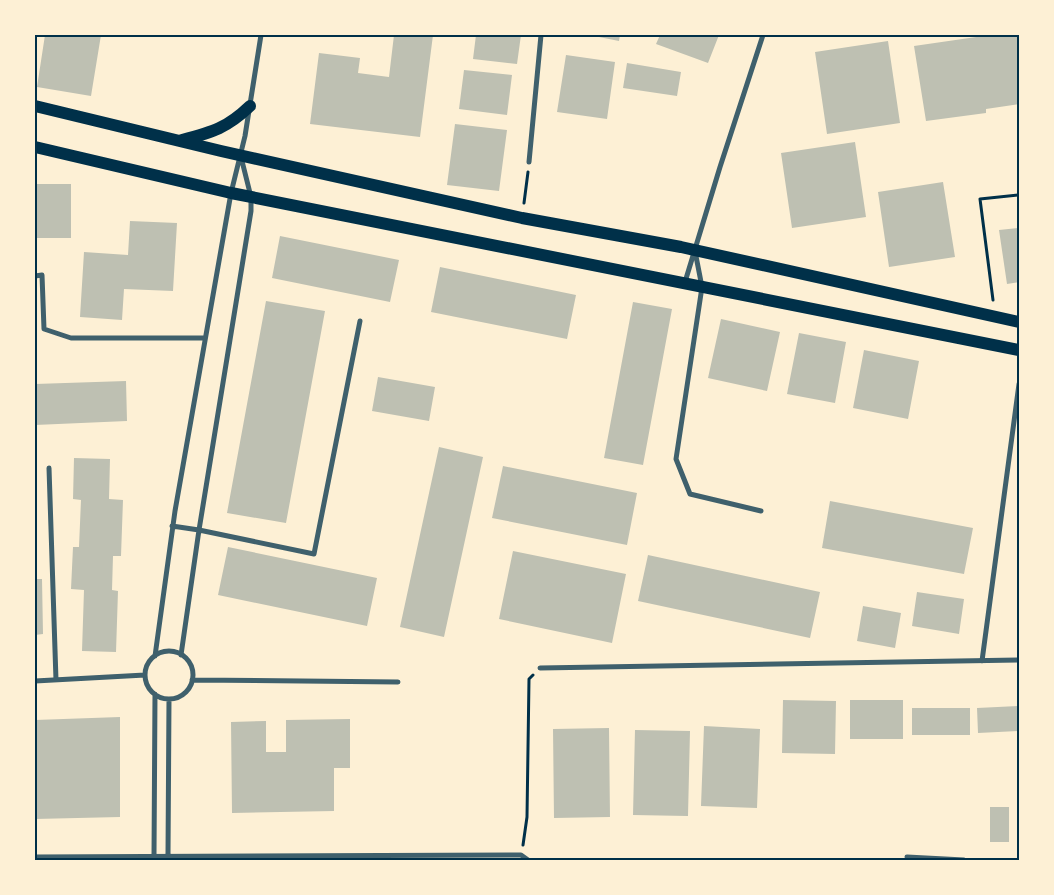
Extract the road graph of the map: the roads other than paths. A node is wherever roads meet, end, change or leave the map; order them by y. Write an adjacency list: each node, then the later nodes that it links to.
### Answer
1 (261, 35): 5 (street)
2 (542, 35): 9 (street)
3 (763, 35): 12 (street)
4 (35, 106): 6 (main road)
5 (250, 106): 6 (main road); 8 (street)
6 (180, 141): 8 (main road)
7 (35, 147): 10 (main road)
8 (241, 155): 10 (street); 11 (street); 12 (main road)
9 (529, 162)
10 (231, 194): 11 (main road); 18 (street)
11 (251, 197): 14 (main road); 24 (street)
12 (695, 251): 14 (street); 15 (street); 17 (main road)
13 (35, 276): 18 (street)
14 (684, 283): 15 (main road)
15 (702, 287): 19 (main road); 22 (street)
16 (360, 320): 24 (street)
17 (1017, 323)
18 (206, 338): 23 (street)
19 (1019, 350)
20 (1019, 384): 27 (street)
21 (48, 468): 32 (street)
22 (761, 511)
23 (172, 526): 24 (street); 26 (street)
24 (199, 530): 25 (street)
25 (181, 655): 26 (street); 33 (street)
26 (155, 656): 30 (street)
27 (982, 660): 28 (street); 29 (street)
28 (1019, 660)
29 (540, 668)
30 (145, 675): 32 (street); 35 (street)
31 (35, 680): 32 (street)
32 (56, 680)
33 (192, 680): 34 (street); 36 (street)
34 (398, 682)
35 (154, 694): 36 (street); 37 (street)
36 (168, 699): 38 (street)
37 (154, 856): 38 (street); 39 (street)
38 (168, 856): 41 (street)
39 (35, 857)
40 (908, 857): 42 (street)
41 (528, 860)
42 (964, 860)

